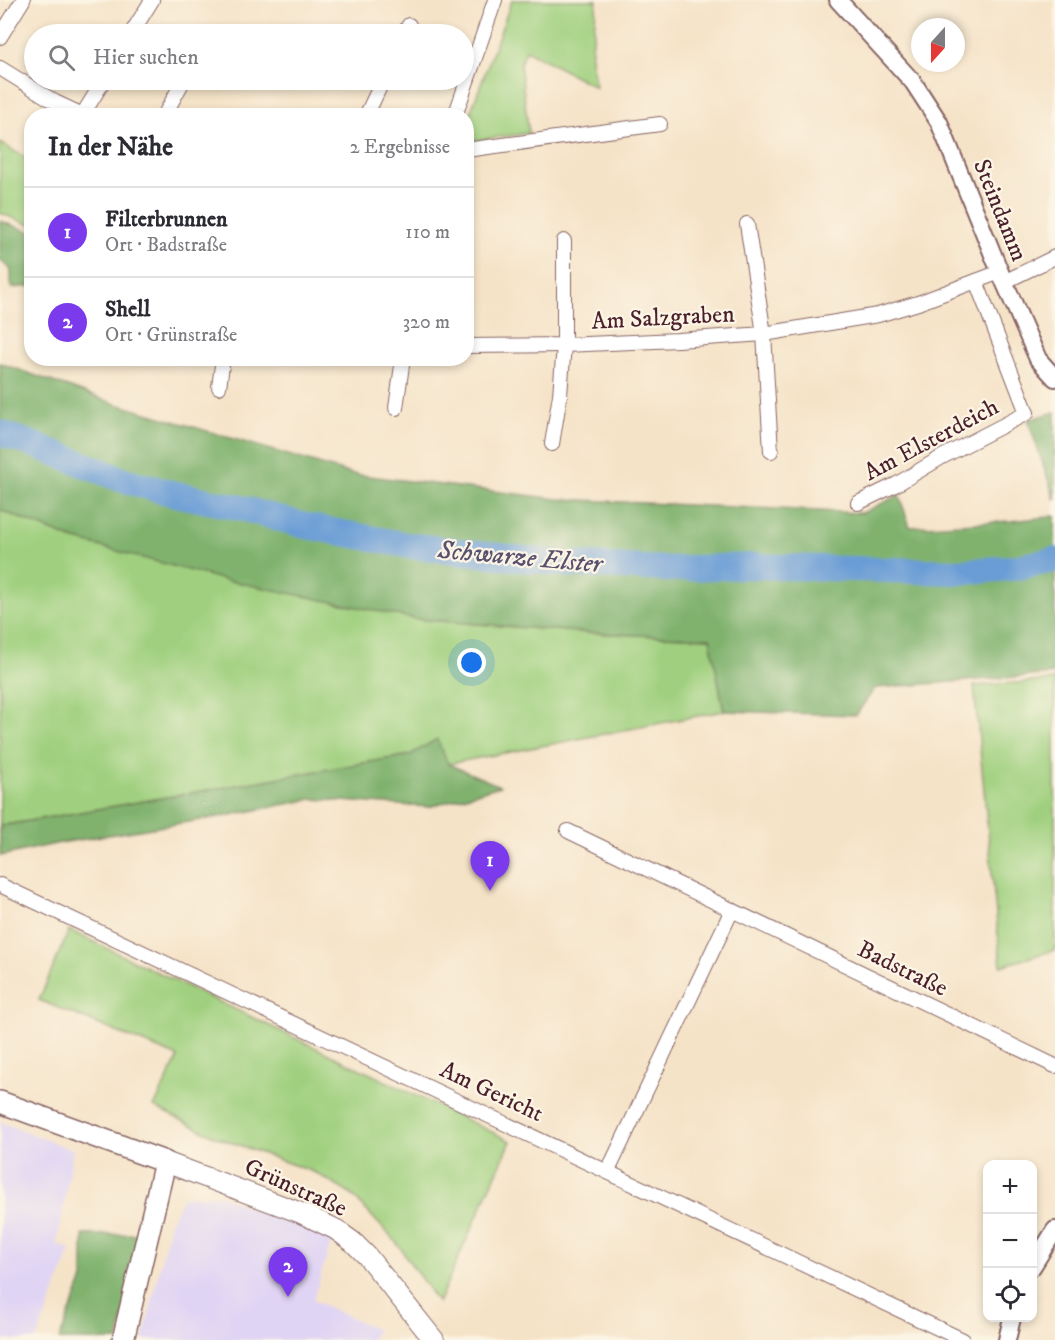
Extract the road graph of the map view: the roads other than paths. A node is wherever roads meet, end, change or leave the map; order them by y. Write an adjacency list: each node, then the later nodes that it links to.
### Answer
1 (23, 0): 6 (street)
2 (152, 0): 5 (street)
3 (495, 0): 7 (street)
4 (838, 0): 25 (street, Steindamm)
5 (137, 24)
6 (0, 37)
7 (474, 61)
8 (0, 68): 9 (street)
9 (24, 83)
10 (36, 90): 15 (street)
11 (98, 90): 16 (street)
12 (178, 90): 17 (street)
13 (378, 90): 18 (street)
14 (464, 90): 19 (street)
15 (68, 108)
16 (88, 108)
17 (168, 108)
18 (370, 108)
19 (458, 108)
20 (660, 124): 21 (street)
21 (474, 149)
22 (747, 224): 27 (street, Am Salzgraben)
23 (564, 241): 28 (street, Am Salzgraben)
24 (1055, 257): 25 (street, Am Salzgraben)
25 (1002, 277): 26 (street, Am Salzgraben); 32 (street, Steindamm)
26 (976, 281): 27 (street, Am Salzgraben); 37 (street, Am Elsterdeich)
27 (764, 334): 28 (street, Am Salzgraben); 36 (street, Am Salzgraben)
28 (564, 345): 29 (street, Am Salzgraben); 35 (street, Am Salzgraben)
29 (474, 346)
30 (222, 366): 33 (street)
31 (402, 366): 34 (street)
32 (1055, 378)
33 (219, 387)
34 (396, 408)
35 (552, 444)
36 (771, 452)
37 (858, 503)
38 (568, 831): 40 (street, Badstraße)
39 (0, 885): 44 (street, Am Gericht)
40 (732, 910): 41 (street, Badstraße); 44 (street)
41 (1055, 1066)
42 (0, 1102): 43 (main road)
43 (165, 1162): 48 (main road); 49 (main road, Grünstraße)
44 (608, 1171): 50 (street, Am Gericht)
45 (1055, 1230): 46 (street)
46 (1037, 1259)
47 (1011, 1322): 51 (street)
48 (123, 1340)
49 (434, 1340)
50 (963, 1340)
51 (1007, 1340)

